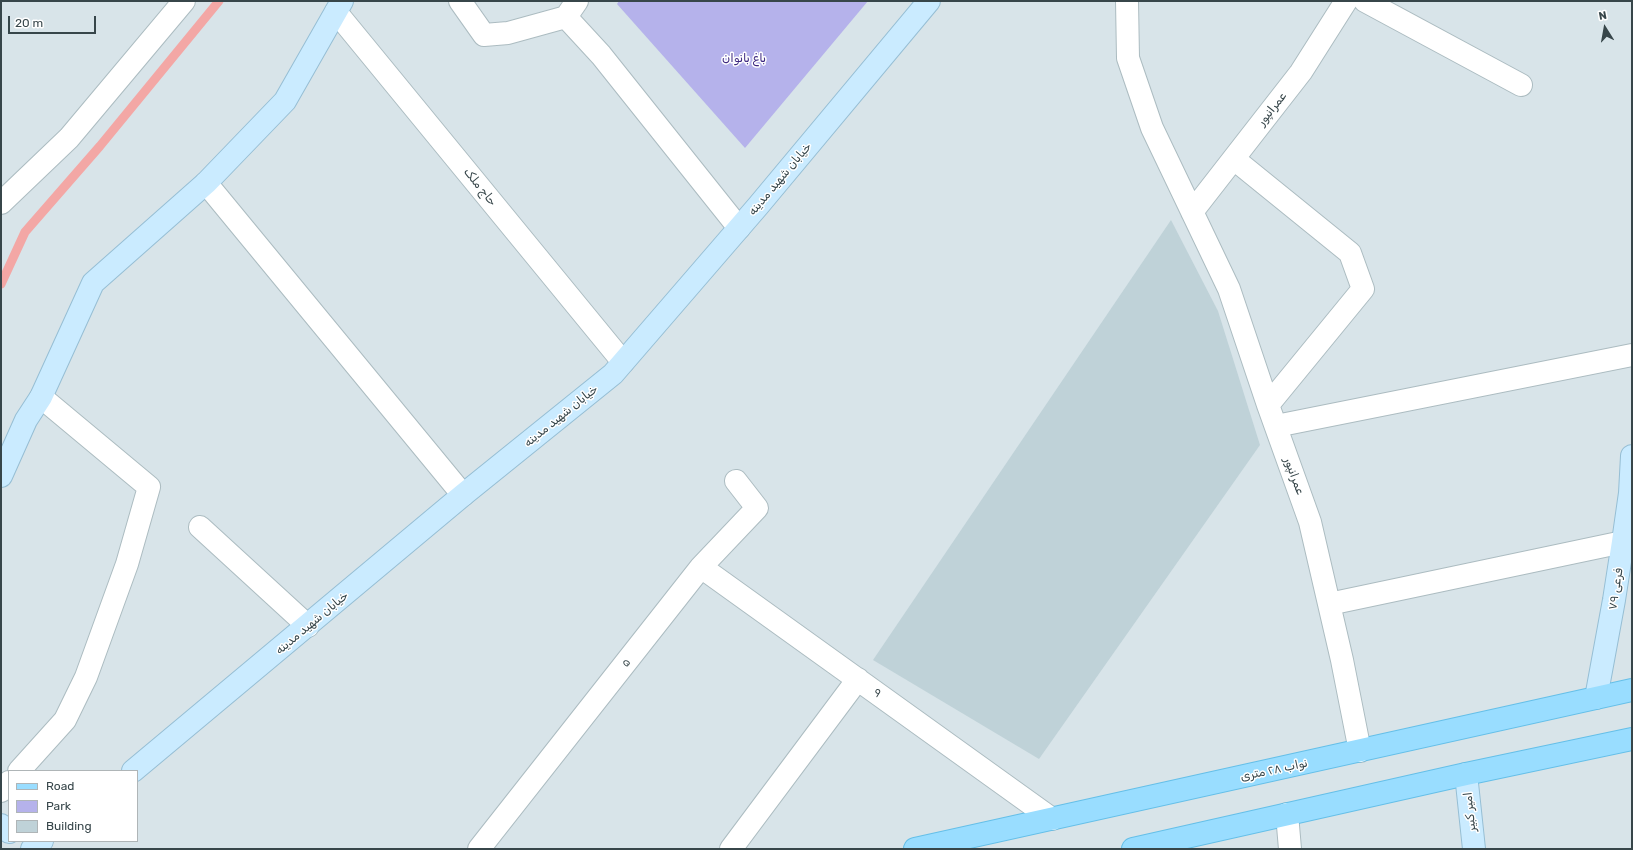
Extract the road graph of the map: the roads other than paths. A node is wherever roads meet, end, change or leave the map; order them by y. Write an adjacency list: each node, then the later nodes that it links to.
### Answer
1 (184, 1): 12 (street)
2 (460, 1): 8 (street)
3 (929, 1): 14 (street, خیابان شهید مدینه)
4 (1127, 1): 13 (street, عمرانپور)
5 (1346, 1): 10 (street, عمرانپور)
6 (1365, 1): 9 (street)
7 (339, 6): 11 (street); 16 (street, حاج ملک)
8 (572, 9): 14 (street)
9 (1520, 84)
10 (1234, 159): 13 (street, عمرانپور); 18 (street)
11 (206, 183): 17 (street); 24 (street)
12 (1, 203)
13 (1192, 212): 18 (street, عمرانپور)
14 (738, 228): 16 (street, خیابان شهید مدینه)
15 (1632, 355): 19 (street)
16 (623, 362): 24 (street, خیابان شهید مدینه)
17 (40, 397): 22 (street); 35 (street)
18 (1268, 405): 19 (street, عمرانپور)
19 (1276, 426): 28 (street, عمرانپور)
20 (1632, 456): 21 (street, فرعی ۷۹)
21 (1632, 459): 26 (street, فرعی ۷۹)
22 (1, 476)
23 (736, 481): 27 (street, ۵)
24 (463, 495): 29 (street, خیابان شهید مدینه)
25 (200, 527): 29 (street)
26 (1623, 542): 28 (street); 32 (street, فرعی ۷۹)
27 (701, 567): 30 (street, ۹); 45 (street, ۵)
28 (1329, 604): 34 (street, عمرانپور)
29 (308, 626): 36 (street, خیابان شهید مدینه)
30 (858, 679): 39 (street, ۹); 46 (street)
31 (1632, 690): 32 (main road, نواب ۲۸ متری)
32 (1596, 698): 34 (main road, نواب ۲۸ متری)
33 (1632, 739): 37 (main road)
34 (1360, 751): 39 (main road, نواب ۲۸ متری)
35 (20, 770)
36 (134, 770)
37 (1466, 774): 38 (main road); 49 (street, امیر کبیر)
38 (1287, 814): 42 (main road); 48 (street)
39 (1052, 819): 47 (main road, نواب ۲۸ متری)
40 (20, 842): 43 (street)
41 (41, 842): 44 (street)
42 (1142, 848)
43 (28, 849)
44 (32, 849)
45 (479, 849)
46 (731, 849)
47 (915, 849)
48 (1290, 849)
49 (1474, 849)

